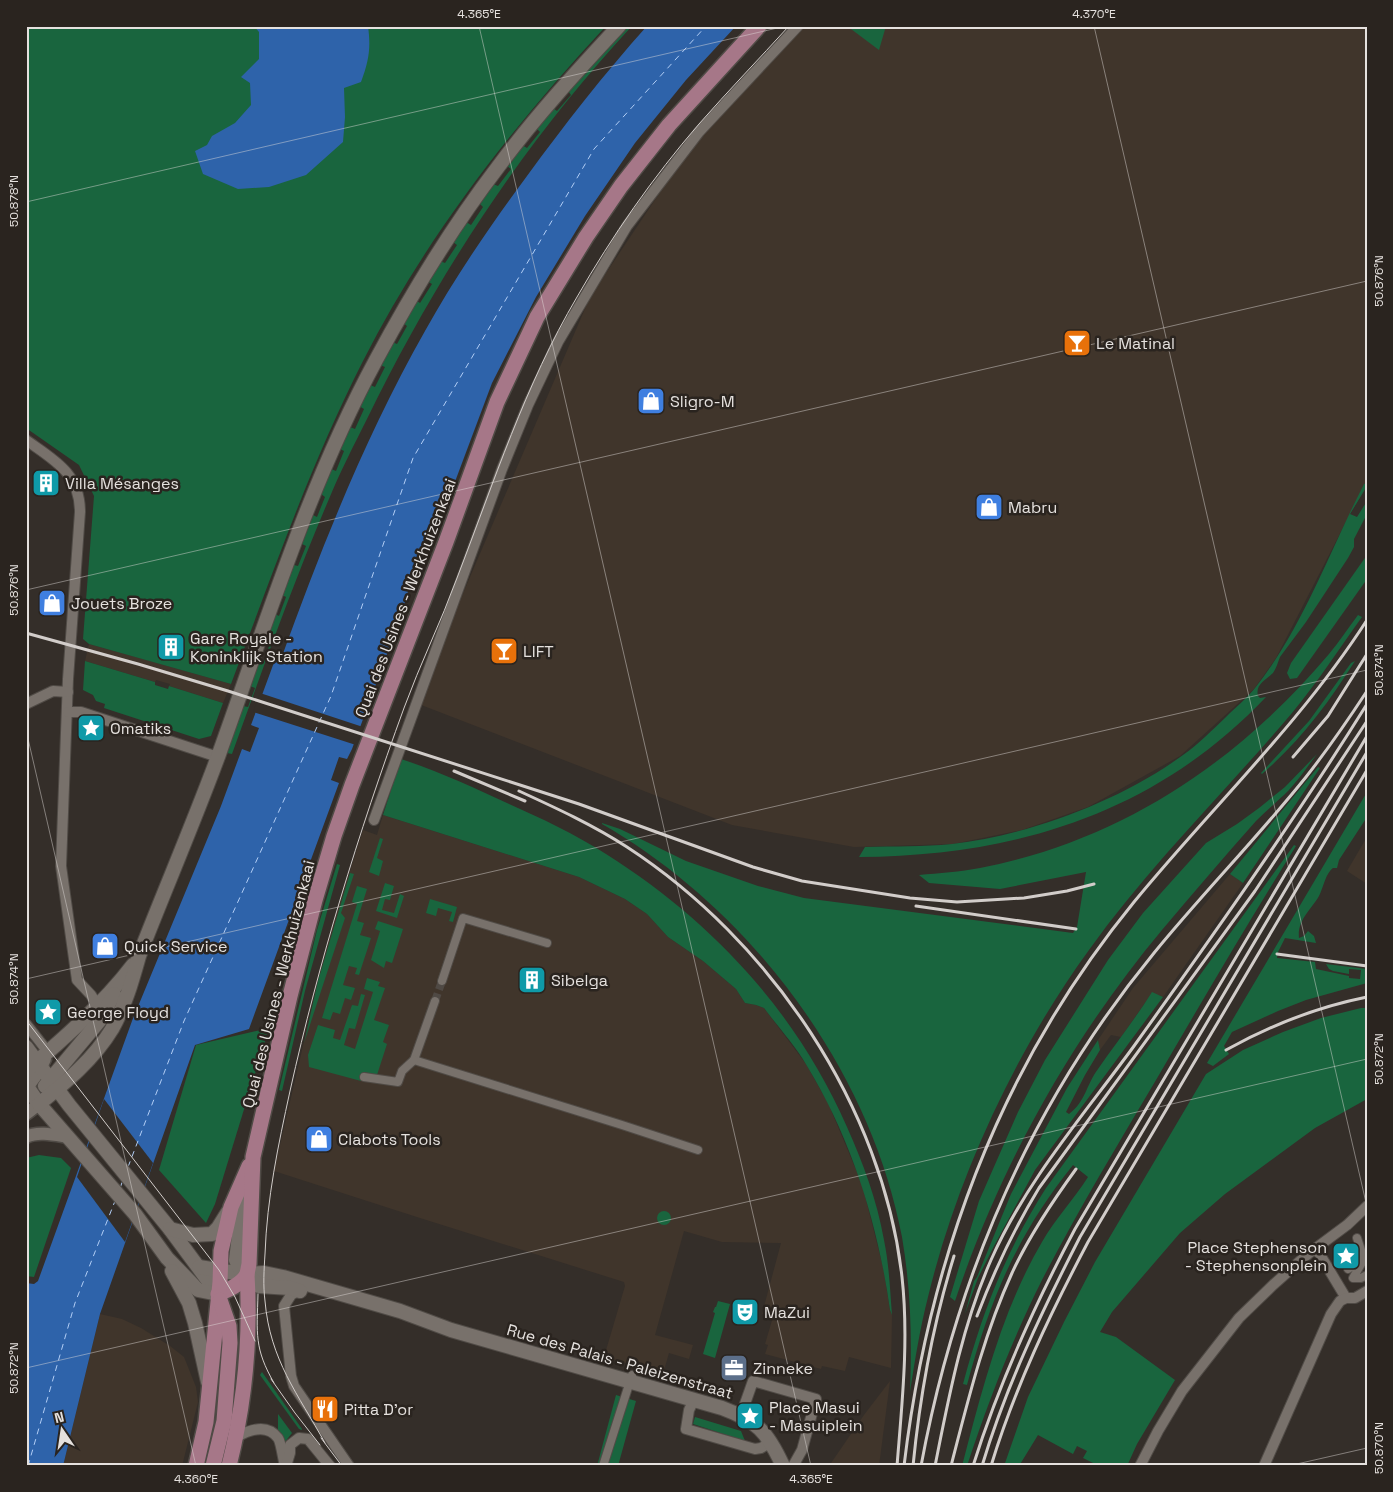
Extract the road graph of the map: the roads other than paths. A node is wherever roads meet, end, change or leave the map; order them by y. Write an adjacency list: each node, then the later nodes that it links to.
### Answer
1 (619, 26): 8 (main road)
2 (759, 26): 30 (main road, Quai des Usines - Werkhuizenkaai)
3 (798, 26): 9 (street)
4 (26, 440): 5 (street)
5 (68, 692): 6 (street); 7 (street)
6 (26, 704)
7 (68, 712): 8 (street); 14 (street)
8 (218, 757): 11 (main road)
9 (374, 820)
10 (547, 943): 12 (street)
11 (139, 956): 14 (main road); 16 (main road)
12 (442, 981)
13 (435, 1001): 19 (street)
14 (101, 1010): 16 (street); 18 (main road); 23 (main road)
15 (26, 1024): 18 (street)
16 (111, 1029): 23 (main road)
17 (26, 1047): 20 (main road)
18 (48, 1052): 20 (main road)
19 (414, 1060): 22 (street); 29 (street)
20 (39, 1063): 21 (main road); 23 (main road); 24 (street)
21 (26, 1072)
22 (364, 1077)
23 (53, 1084): 25 (main road); 34 (main road)
24 (27, 1087): 25 (main road)
25 (39, 1104): 26 (street); 28 (main road)
26 (26, 1114)
27 (26, 1137): 28 (street)
28 (68, 1137): 37 (main road)
29 (698, 1150)
30 (253, 1157): 31 (main road); 41 (main road, Quai des Usines - Werkhuizenkaai)
31 (244, 1178): 32 (main road); 41 (main road)
32 (231, 1207): 34 (main road); 40 (main road)
33 (1366, 1208): 35 (street)
34 (170, 1229): 38 (main road)
35 (1316, 1248): 45 (street); 64 (street)
36 (1366, 1256): 39 (street); 42 (street)
37 (167, 1258): 44 (main road); 49 (main road)
38 (199, 1267): 40 (main road); 44 (main road)
39 (1348, 1269)
40 (220, 1270): 41 (main road); 44 (main road)
41 (245, 1274): 43 (main road, Rue des Palais - Paleizenstraat); 44 (main road); 47 (main road, Rue des Palais - Paleizenstraat); 52 (main road, Quai des Usines - Werkhuizenkaai)
42 (1364, 1282): 45 (street)
43 (299, 1290): 47 (main road, Rue des Palais - Paleizenstraat); 60 (street)
44 (218, 1294): 46 (main road)
45 (1346, 1298): 65 (street)
46 (222, 1326): 49 (main road); 56 (main road)
47 (451, 1330): 48 (main road, Rue des Palais - Paleizenstraat)
48 (631, 1378): 50 (main road, Rue des Palais - Paleizenstraat); 61 (street)
49 (209, 1391): 55 (main road)
50 (694, 1400): 51 (main road, Rue des Palais - Paleizenstraat); 53 (street)
51 (742, 1415): 53 (main road, Rue des Palais - Paleizenstraat); 63 (street)
52 (236, 1437): 54 (street); 57 (main road, Quai des Usines - Werkhuizenkaai)
53 (771, 1442): 62 (main road, Rue des Palais - Paleizenstraat); 63 (main road, Rue des Palais - Paleizenstraat)
54 (285, 1446): 58 (street); 59 (street)
55 (196, 1466)
56 (213, 1466)
57 (230, 1466)
58 (285, 1466)
59 (330, 1466)
60 (349, 1466)
61 (604, 1466)
62 (783, 1466)
63 (792, 1466)
64 (1140, 1466)
65 (1264, 1466)

